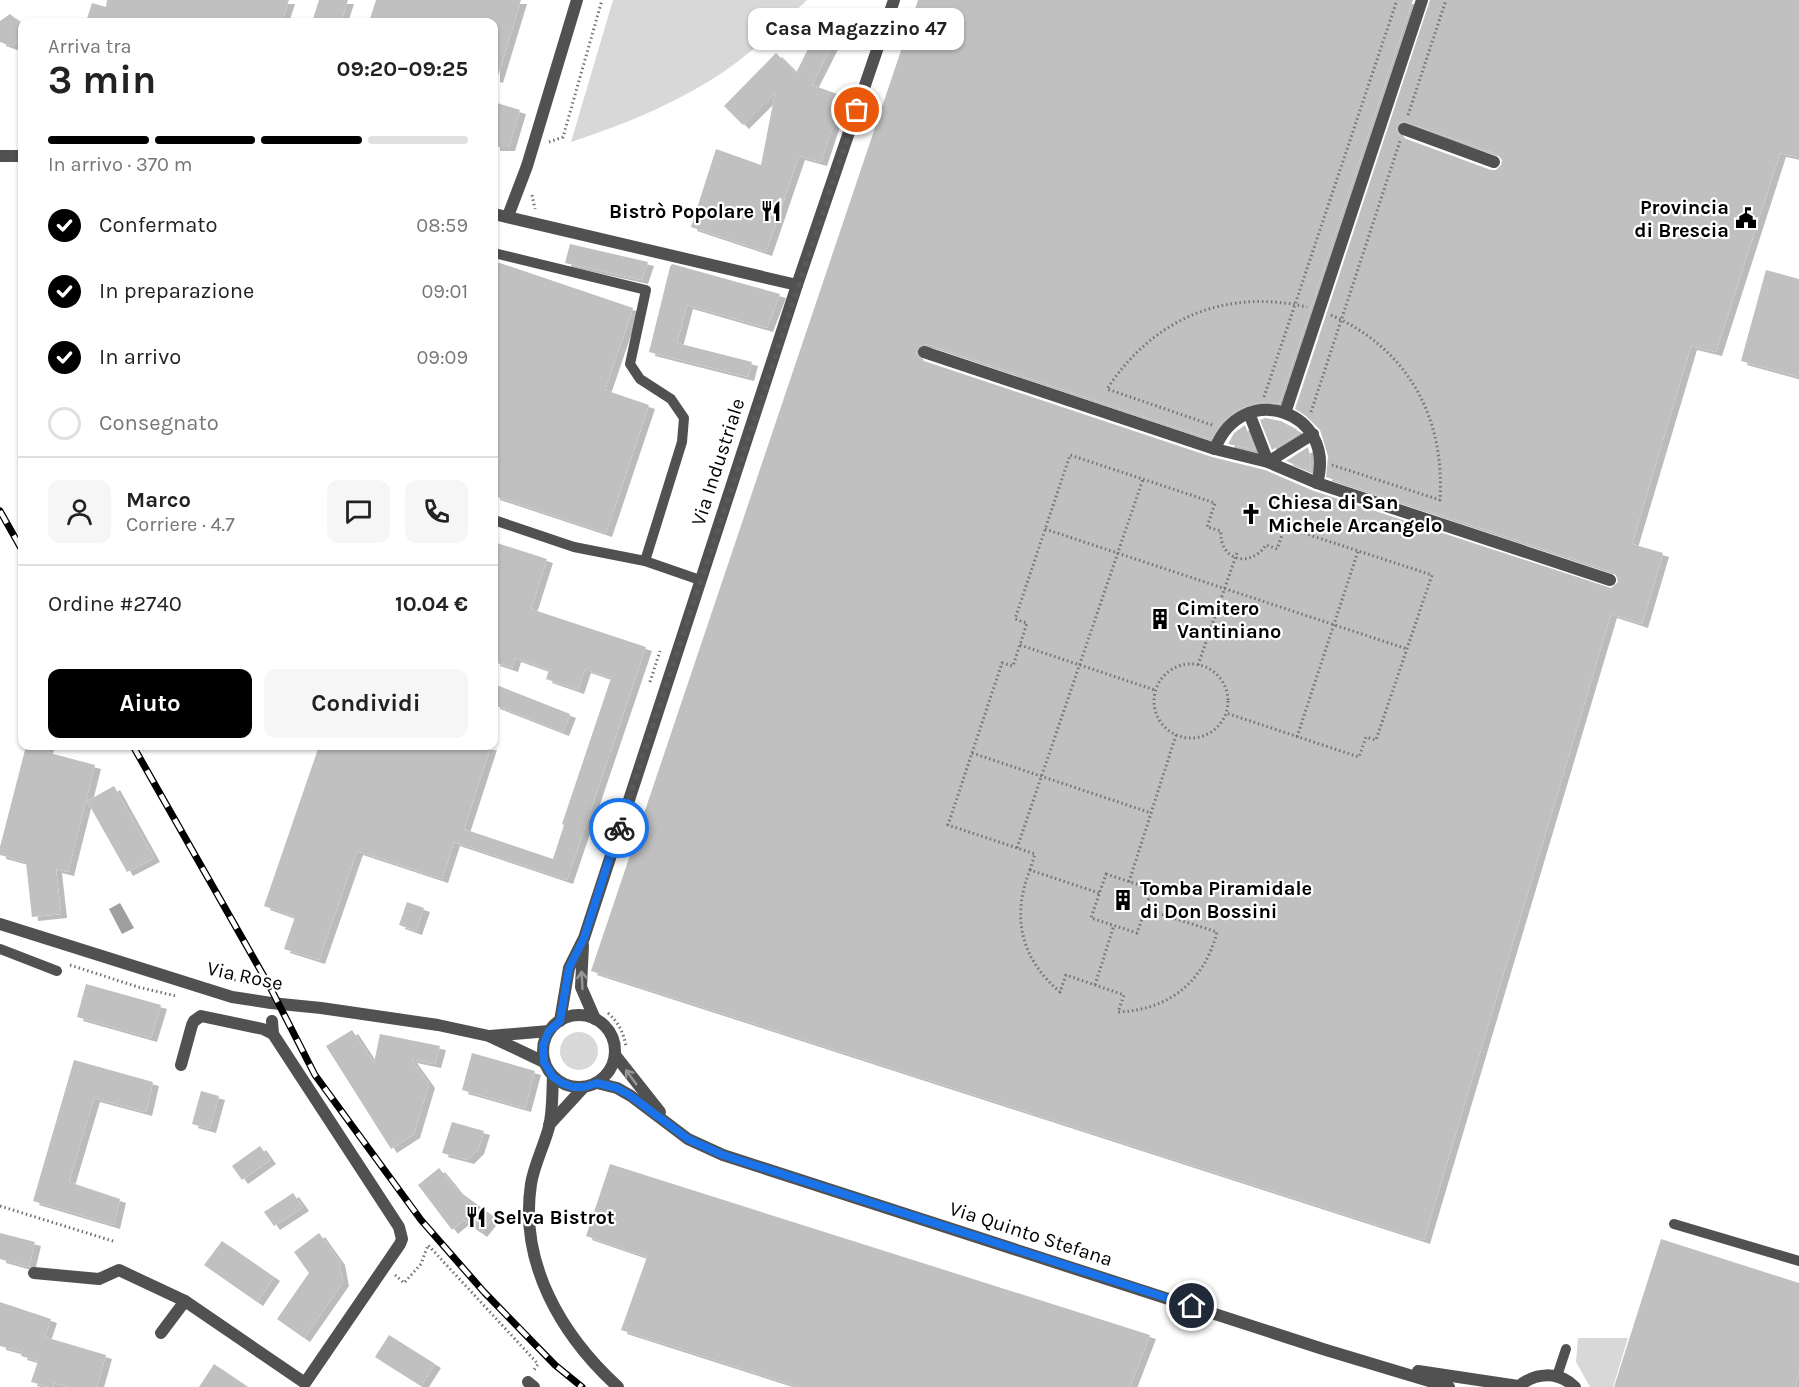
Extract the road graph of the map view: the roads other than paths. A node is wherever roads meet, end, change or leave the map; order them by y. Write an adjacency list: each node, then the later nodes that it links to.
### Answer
1 (578, 0): 9 (street)
2 (894, 0): 11 (street, Via Industriale)
3 (1422, 0): 14 (street)
4 (1404, 129): 7 (street)
5 (0, 156): 6 (street)
6 (18, 156)
7 (1494, 162)
8 (498, 215): 9 (street)
9 (508, 216): 11 (street)
10 (498, 254): 20 (lane)
11 (798, 285): 21 (street, Via Industriale)
12 (924, 352): 16 (street)
13 (1254, 411): 14 (street); 16 (street); 17 (street)
14 (1285, 412): 15 (street)
15 (1310, 430): 17 (street); 18 (street)
16 (1215, 449): 17 (street)
17 (1268, 462): 18 (street)
18 (1317, 483): 22 (street)
19 (498, 521): 20 (lane)
20 (645, 561): 21 (lane)
21 (700, 580): 24 (street, Via Industriale)
22 (1610, 580)
23 (0, 924): 30 (street, Via Rose)
24 (584, 938): 27 (street, Via Industriale, one-way to 24); 28 (street, Via Industriale)
25 (0, 949): 26 (lane)
26 (60, 967)
27 (595, 1019): 28 (street); 31 (street)
28 (560, 1021): 29 (street)
29 (549, 1031): 30 (street, Via Rose); 32 (street)
30 (489, 1036): 32 (street, Via Rose)
31 (615, 1054): 35 (street); 38 (street, Via Quinto Stefana, one-way to 31)
32 (544, 1062): 34 (street)
33 (181, 1065): 47 (street)
34 (553, 1077): 36 (street); 37 (street)
35 (597, 1083): 36 (street); 38 (street, Via Quinto Stefana)
36 (584, 1087): 37 (street)
37 (549, 1125): 49 (street)
38 (676, 1131): 45 (street, Via Quinto Stefana)
39 (1674, 1224): 40 (lane)
40 (1799, 1261)
41 (34, 1273): 42 (street)
42 (185, 1301): 43 (street); 47 (street)
43 (161, 1333)
44 (1566, 1349): 46 (lane)
45 (1378, 1365): 48 (street, Via Quinto Stefana); 50 (street, Via Quinto Stefana)
46 (1557, 1376): 48 (street); 51 (street)
47 (306, 1386)
48 (1518, 1386)
49 (618, 1387)
50 (1449, 1387)
51 (1575, 1387)

